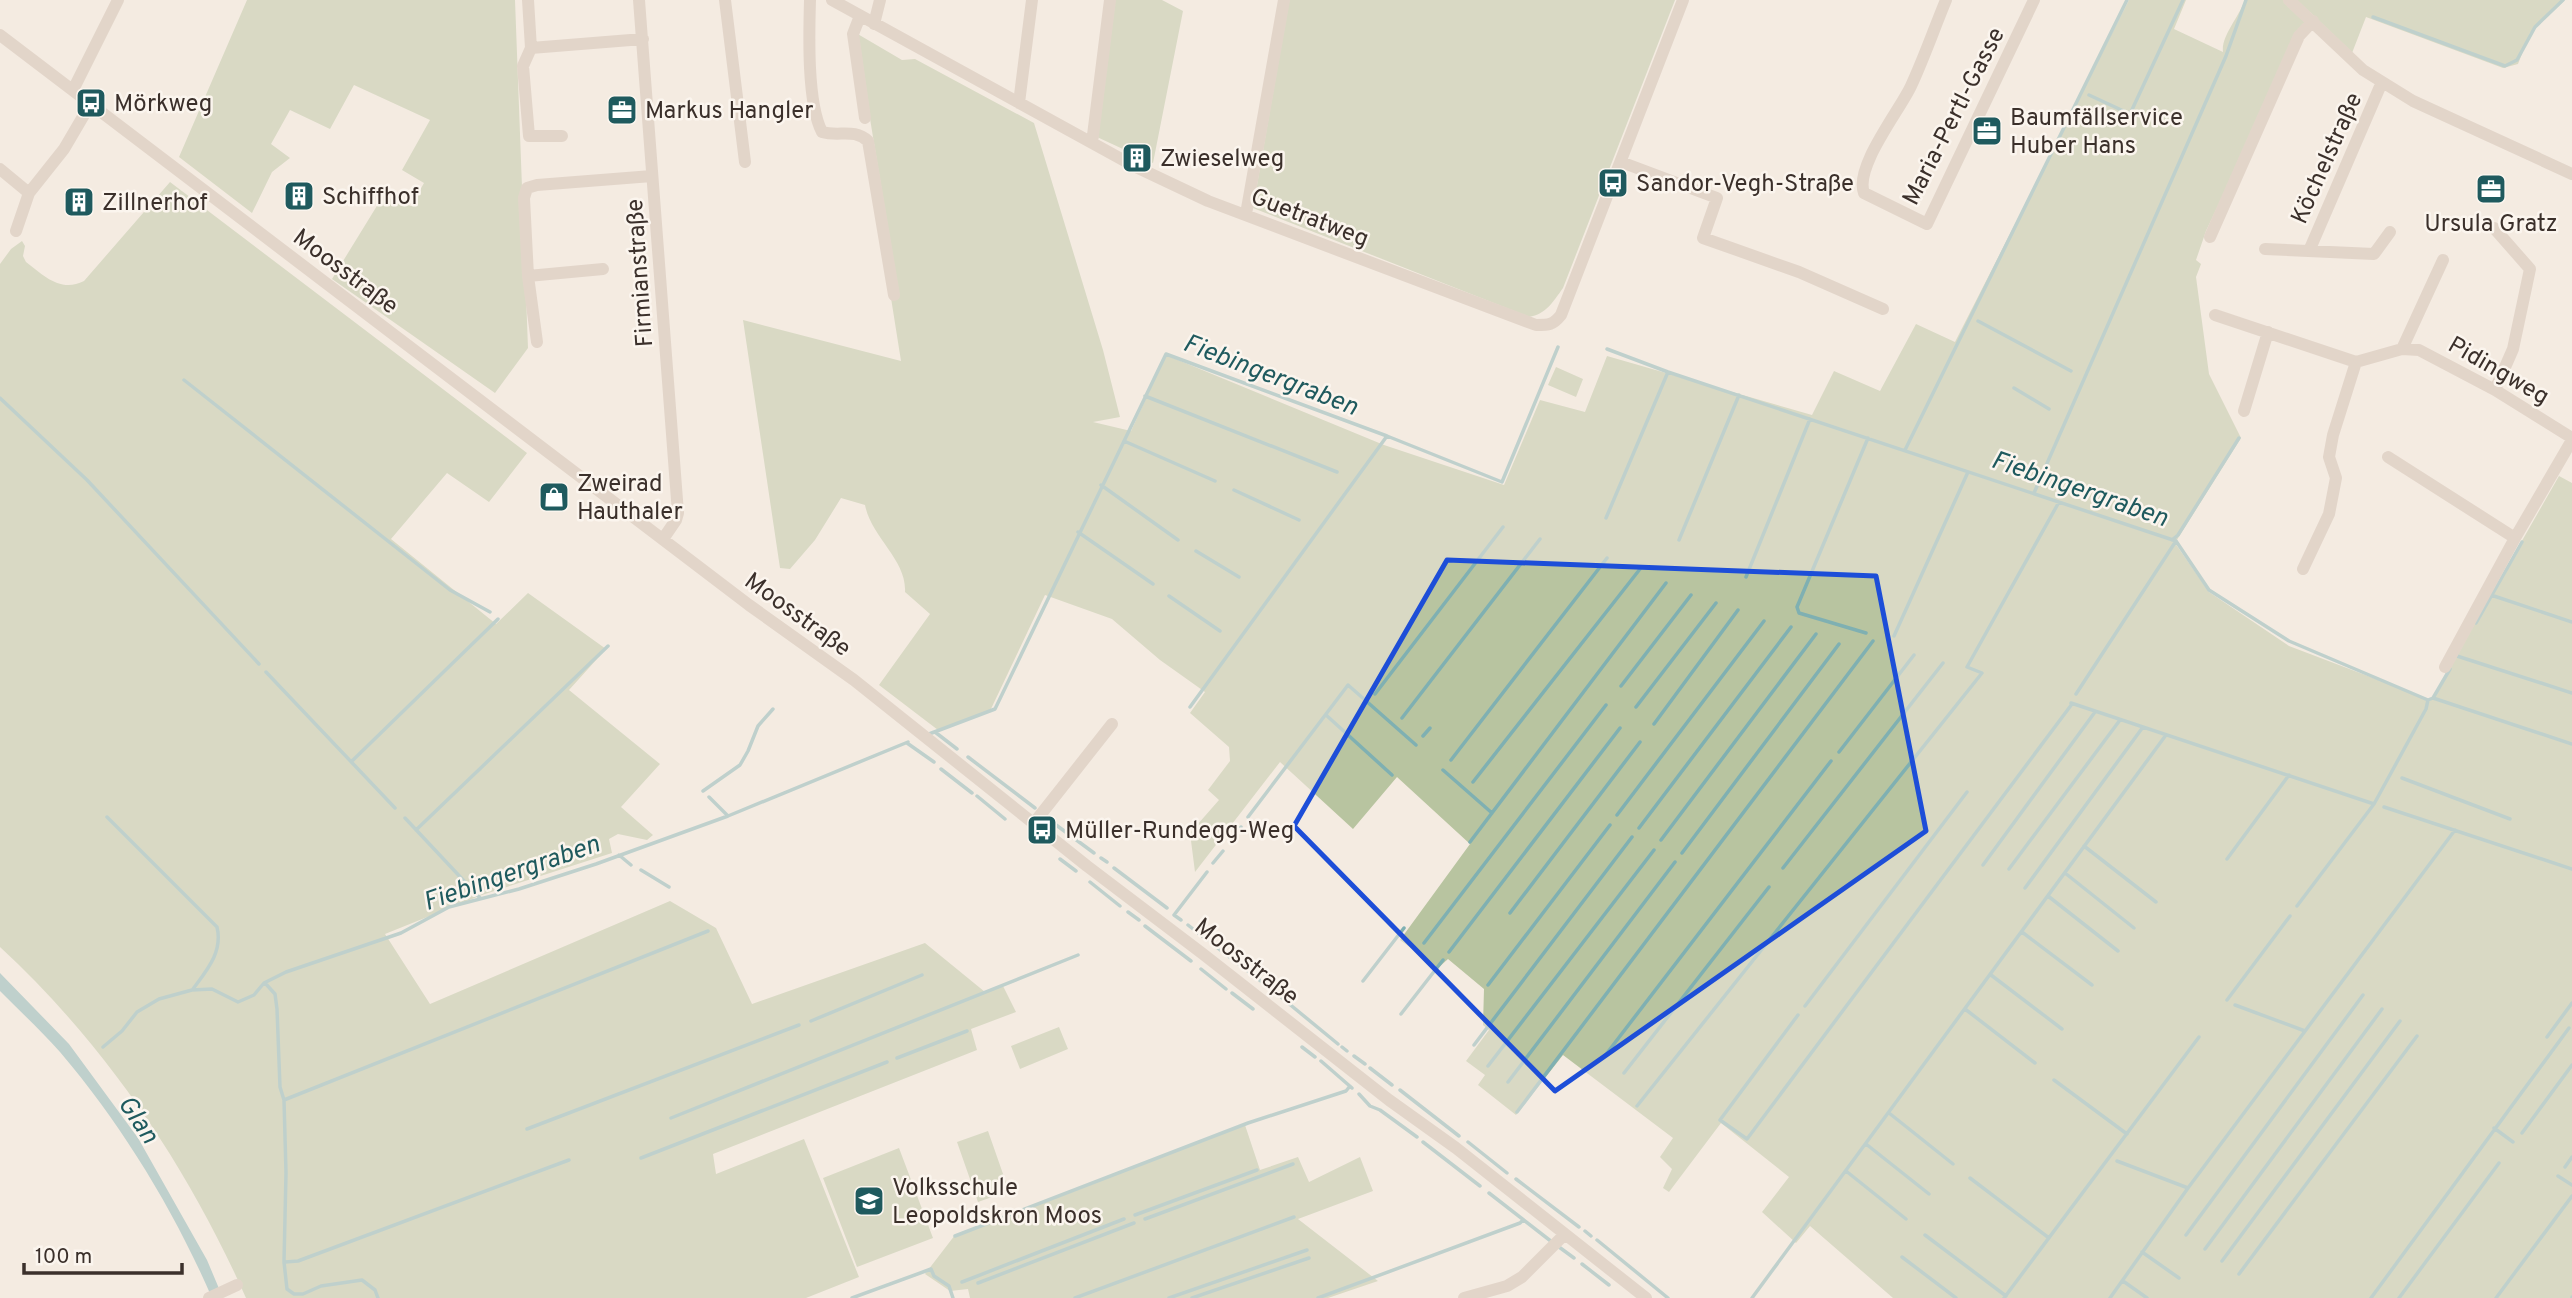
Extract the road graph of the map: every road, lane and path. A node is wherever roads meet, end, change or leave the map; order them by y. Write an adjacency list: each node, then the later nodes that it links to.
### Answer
1 (118, 0): 22 (street)
2 (527, 0): 20 (street)
3 (639, 0): 19 (street, Firmianstraße)
4 (725, 0): 28 (street)
5 (810, 0): 44 (street)
6 (832, 0): 15 (street, Guetratweg)
7 (880, 0): 17 (street)
8 (1032, 0): 24 (street)
9 (1110, 0): 27 (street)
10 (1284, 0): 34 (street)
11 (1683, 0): 29 (street)
12 (1946, 0): 13 (street, Maria-Pertl-Gasse)
13 (2034, 0)
14 (2289, 0): 16 (street)
15 (860, 16): 17 (street, Guetratweg); 25 (street)
16 (2313, 21): 21 (street); 38 (street)
17 (874, 24): 24 (street, Guetratweg)
18 (0, 35): 22 (street, Moosstraße)
19 (643, 39): 20 (street); 32 (street, Firmianstraße)
20 (530, 48): 26 (street)
21 (2382, 82): 31 (street); 40 (street, Köchelstraße)
22 (73, 90): 23 (street, Moosstraße)
23 (91, 103): 33 (street); 55 (street, Moosstraße)
24 (1019, 103): 27 (street, Guetratweg)
25 (865, 118)
26 (562, 136)
27 (1092, 143): 34 (street, Guetratweg)
28 (745, 162)
29 (1621, 162): 34 (street, Guetratweg); 45 (street)
30 (0, 169): 33 (street)
31 (2572, 174)
32 (652, 176): 43 (street); 55 (street, Firmianstraße)
33 (29, 192): 36 (street)
34 (1246, 214)
35 (2494, 228): 51 (street)
36 (16, 232)
37 (2390, 232): 40 (street, Köchelstraße)
38 (2210, 237)
39 (2265, 249): 40 (street, Köchelstraße)
40 (2309, 251)
41 (2443, 260): 49 (street)
42 (603, 269): 43 (street)
43 (528, 276): 48 (street)
44 (894, 295)
45 (1883, 309)
46 (2215, 315): 47 (street)
47 (2267, 332): 50 (street); 52 (street)
48 (537, 342)
49 (2402, 349): 50 (street, Pidingweg); 51 (street, Pidingweg)
50 (2356, 362): 57 (street)
51 (2496, 390): 53 (street, Pidingweg)
52 (2244, 411)
53 (2572, 439): 56 (street)
54 (2388, 457): 56 (street)
55 (663, 538): 60 (street, Moosstraße)
56 (2515, 538): 58 (street)
57 (2304, 569)
58 (2445, 667)
59 (1112, 724): 60 (street)
60 (1034, 823): 61 (street, Moosstraße)
61 (1564, 1235): 63 (street, Moosstraße); 65 (street)
62 (235, 1286): 64 (street)
63 (1632, 1288): 66 (street); 67 (street, Moosstraße)
64 (209, 1298)
65 (1464, 1298)
66 (1621, 1298)
67 (1646, 1298)

